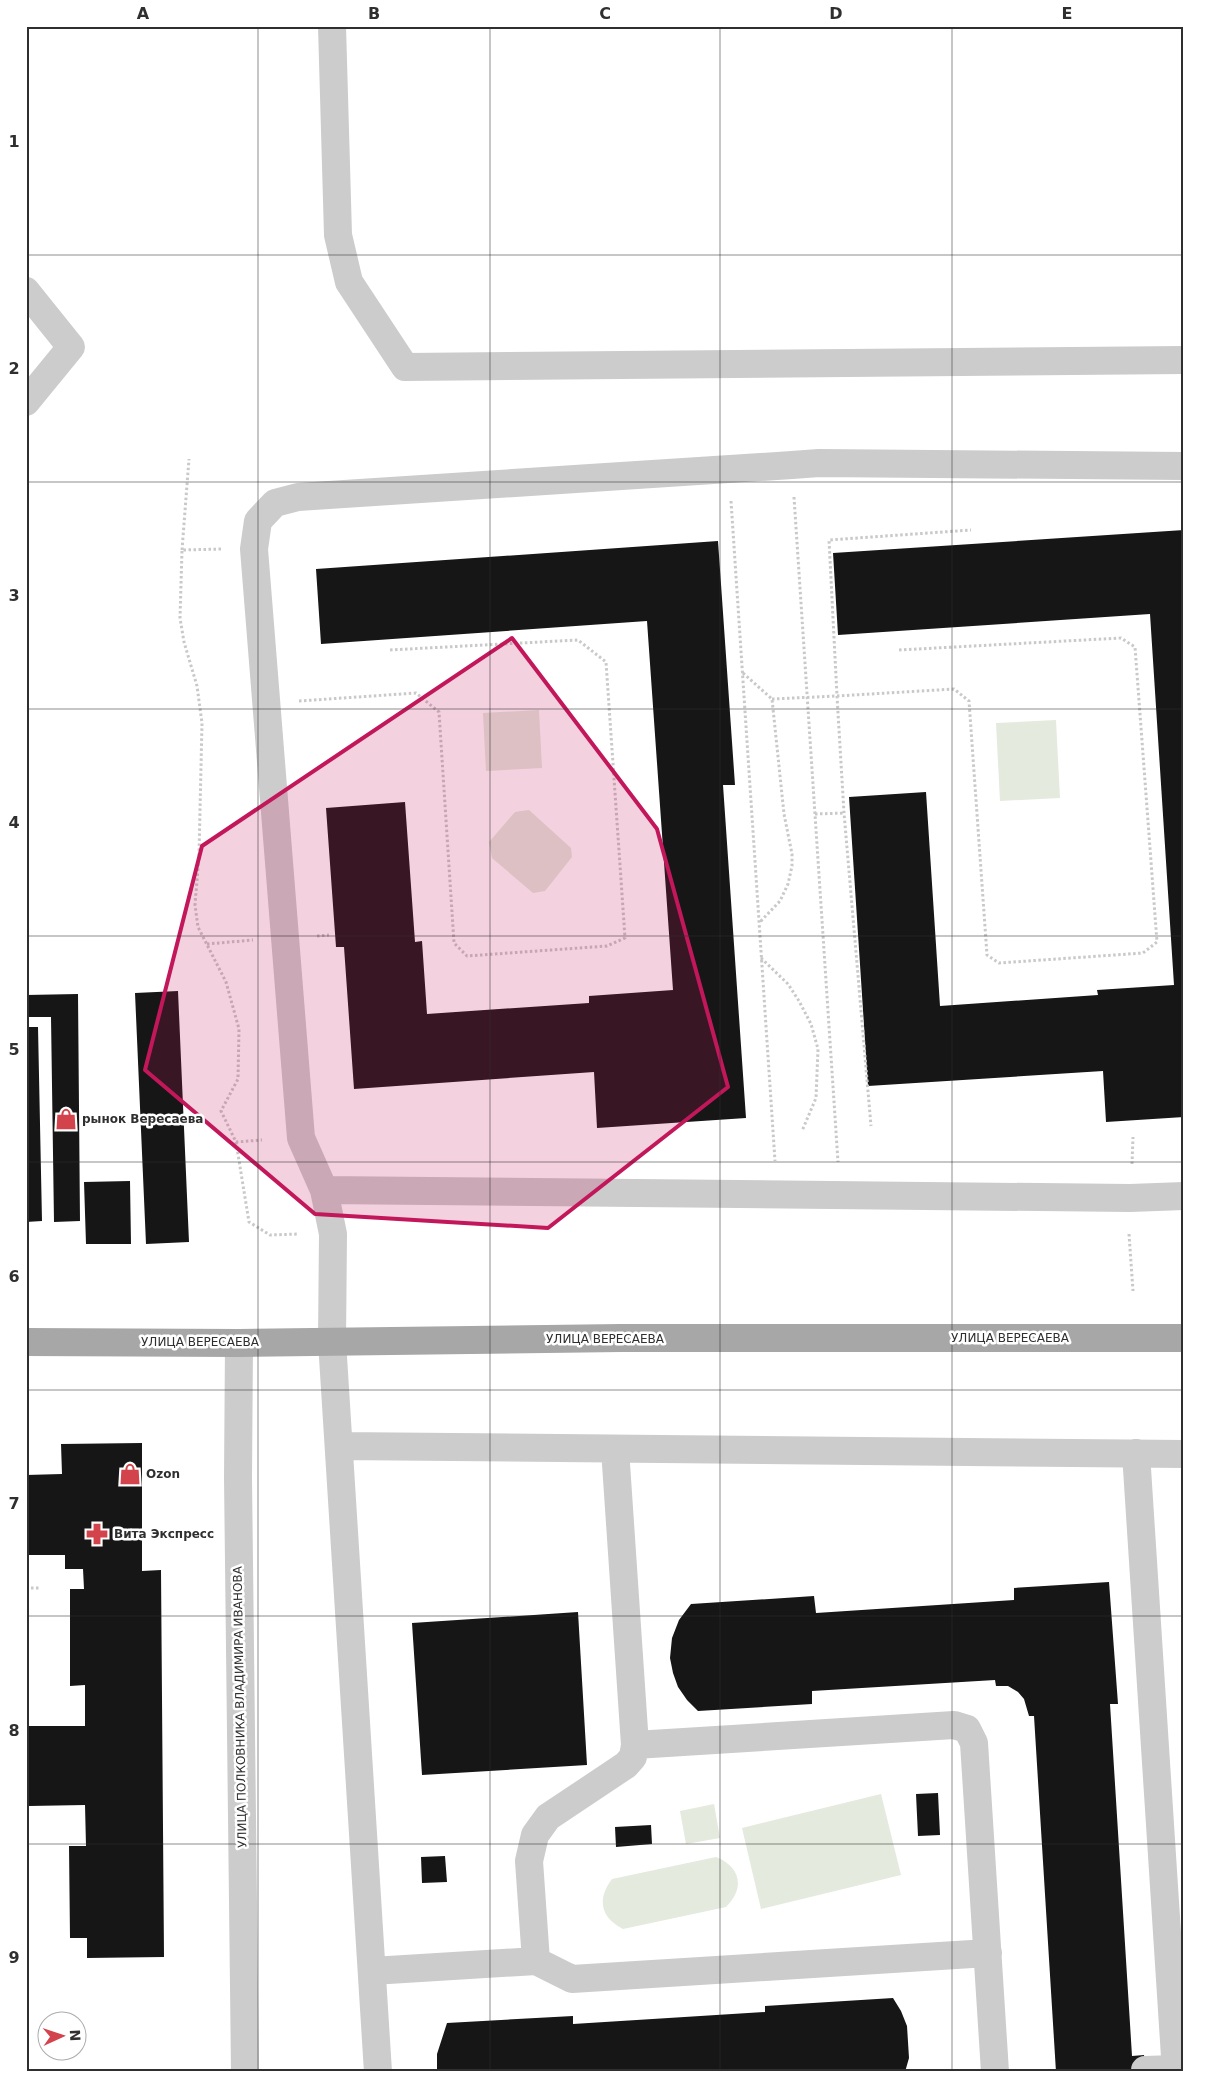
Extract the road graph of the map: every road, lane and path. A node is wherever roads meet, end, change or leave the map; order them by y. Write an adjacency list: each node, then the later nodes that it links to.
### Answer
1 (332, 26): 3 (lane)
2 (26, 290): 4 (lane)
3 (1184, 360)
4 (26, 402)
5 (188, 459): 11 (path)
6 (792, 465): 7 (lane); 8 (lane); 16 (path)
7 (1184, 466)
8 (729, 469): 10 (lane); 14 (path)
9 (971, 530): 15 (path)
10 (254, 549): 11 (path); 18 (lane)
11 (182, 550): 27 (path)
12 (389, 650): 18 (path)
13 (899, 650): 15 (path)
14 (742, 672): 17 (path); 21 (path)
15 (837, 696): 16 (path); 19 (path)
16 (807, 698): 17 (path); 20 (path)
17 (772, 699): 21 (path)
18 (266, 704): 29 (lane)
19 (844, 813): 20 (path); 23 (path)
20 (815, 814): 31 (path)
21 (759, 922): 22 (path)
22 (761, 958): 24 (path); 30 (path)
23 (871, 1126)
24 (802, 1130)
25 (1133, 1137): 28 (path)
26 (262, 1140): 27 (path)
27 (236, 1142): 33 (path)
28 (1132, 1169)
29 (324, 1190): 30 (lane); 33 (lane)
30 (777, 1194): 31 (lane)
31 (840, 1195): 32 (lane)
32 (1184, 1196)
33 (333, 1234): 37 (lane)
34 (1129, 1234): 35 (path)
35 (1133, 1291)
36 (1184, 1338): 37 (main road, УЛИЦА ВЕРЕСАЕВА)
37 (332, 1341): 39 (main road, УЛИЦА ВЕРЕСАЕВА); 40 (lane)
38 (26, 1342): 39 (main road, УЛИЦА ВЕРЕСАЕВА)
39 (239, 1342): 52 (lane, УЛИЦА ПОЛКОВНИКА ВЛАДИМИРА ИВАНОВА)
40 (339, 1446): 41 (lane); 49 (lane)
41 (616, 1449): 42 (lane); 46 (lane)
42 (1136, 1453): 43 (lane); 51 (lane)
43 (1184, 1454)
44 (26, 1588): 45 (path)
45 (39, 1588)
46 (635, 1745): 47 (lane); 48 (lane)
47 (988, 1952): 48 (lane); 54 (lane)
48 (536, 1961): 49 (lane)
49 (372, 1972): 53 (lane)
50 (1146, 2070): 51 (lane)
51 (1175, 2070)
52 (244, 2072)
53 (378, 2072)
54 (995, 2072)

